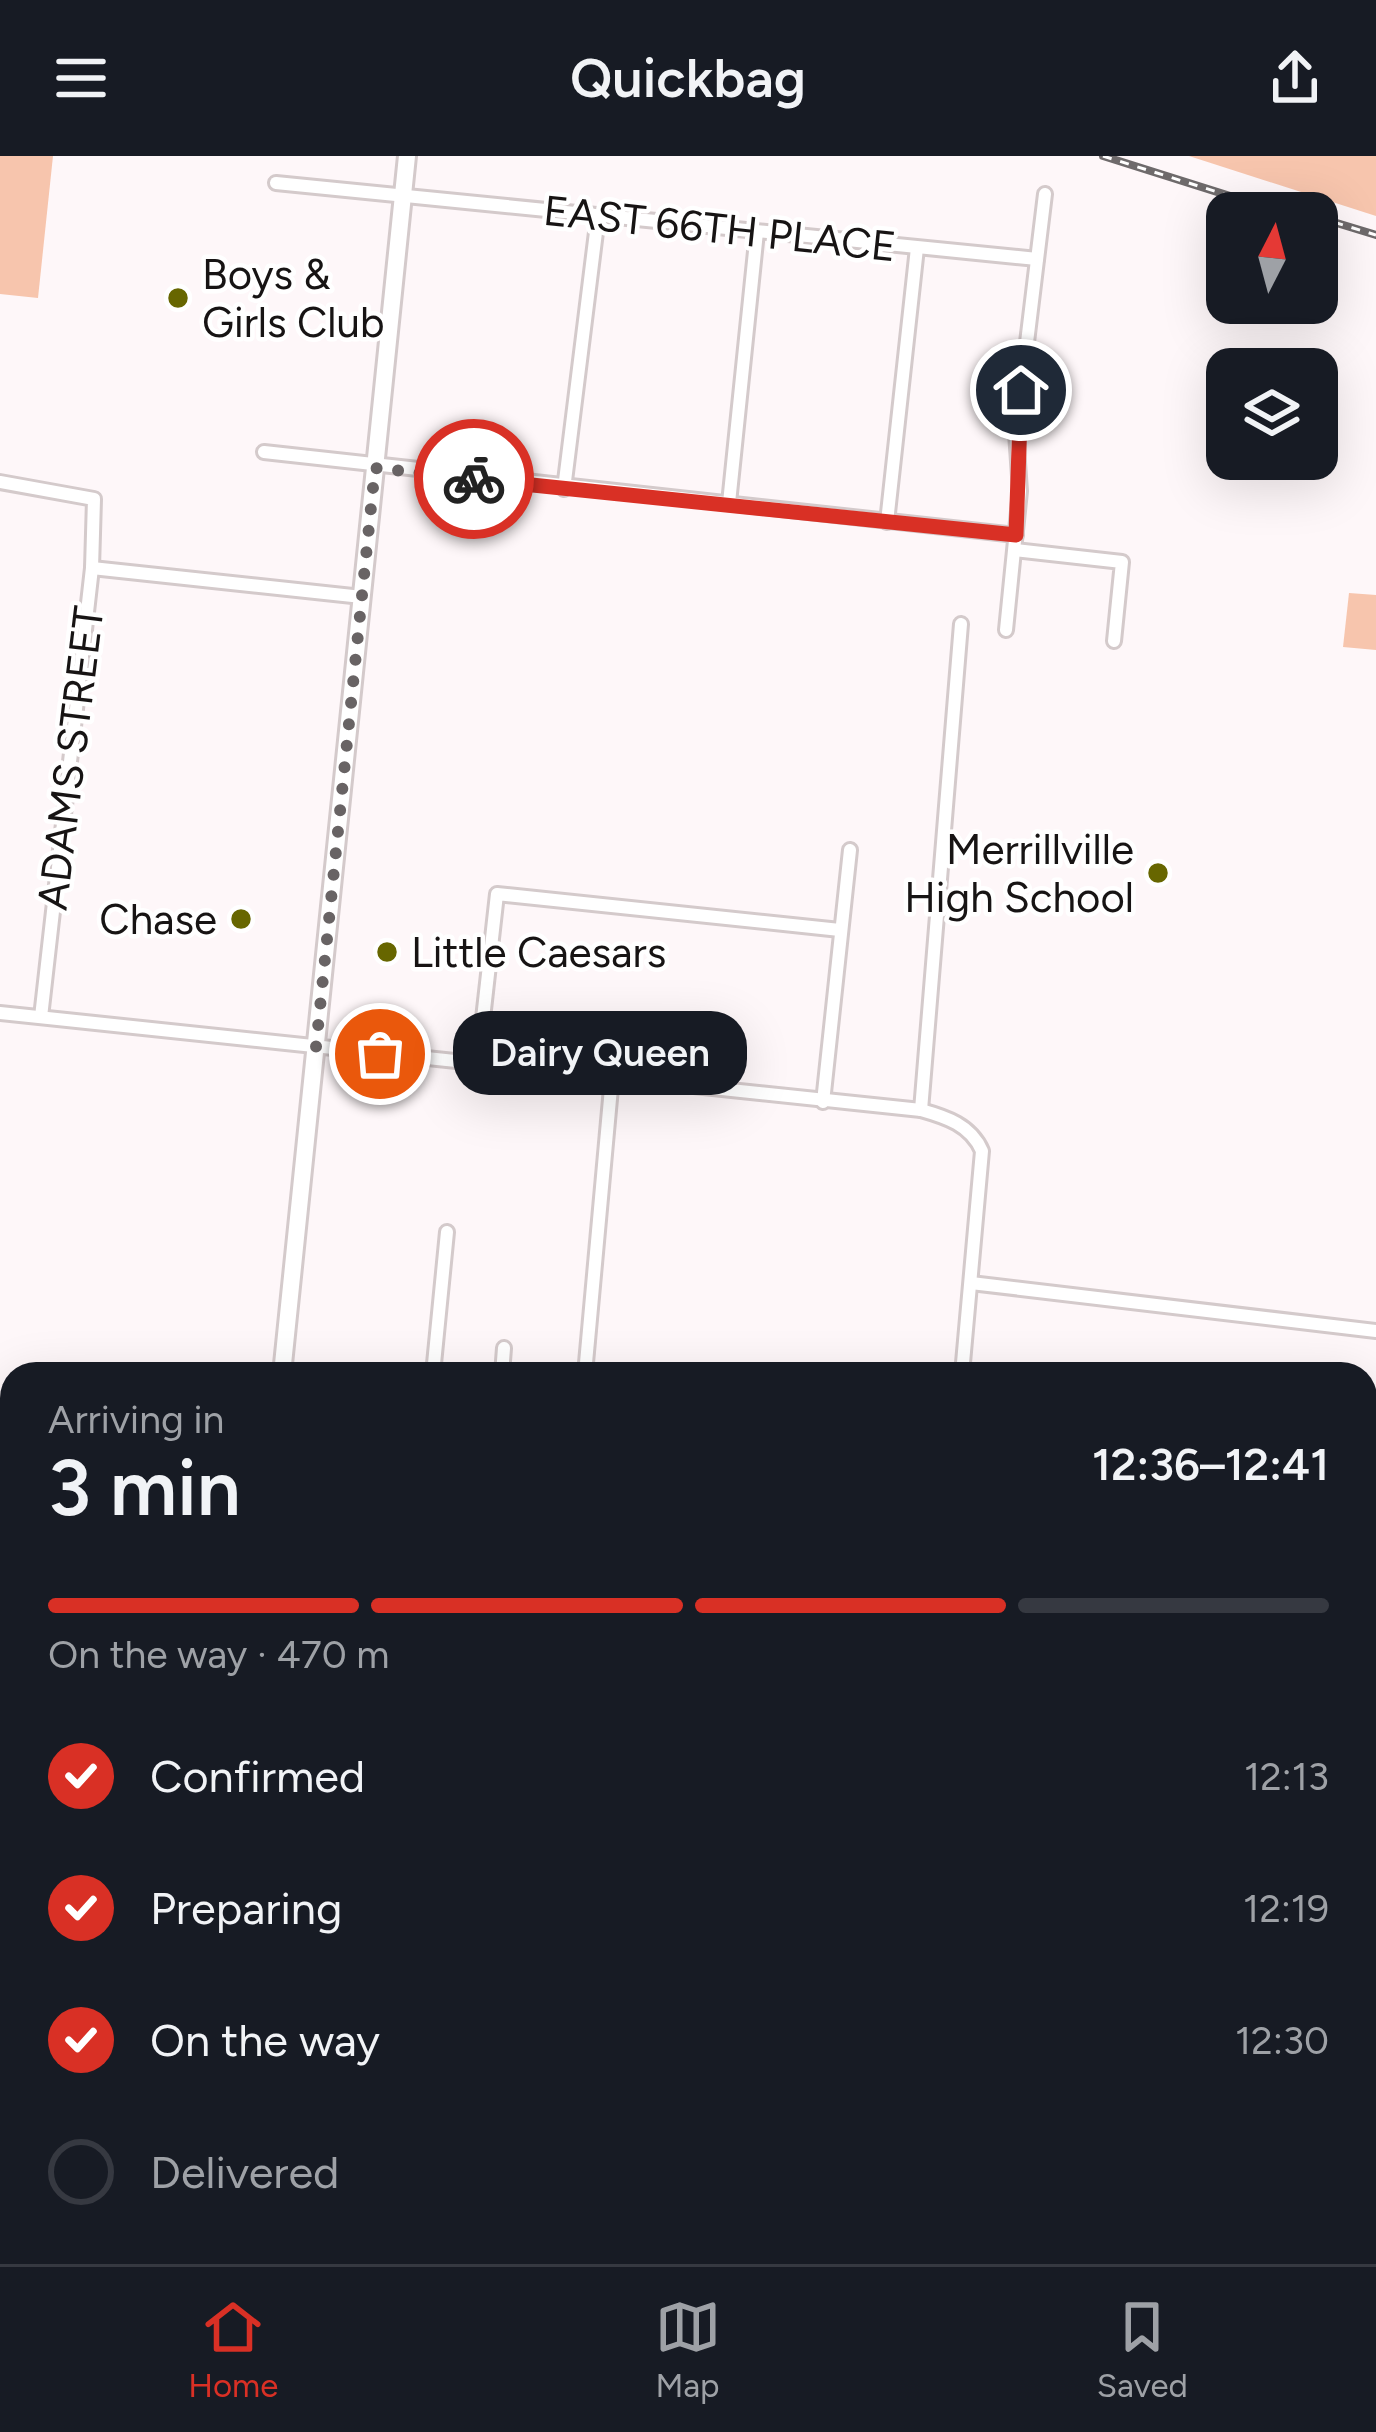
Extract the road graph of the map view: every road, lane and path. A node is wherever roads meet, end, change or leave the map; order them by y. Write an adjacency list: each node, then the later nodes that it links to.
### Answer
1 (407, 156): 4 (main road)
2 (276, 183): 4 (street, EAST 66TH PLACE)
3 (1045, 194): 8 (street)
4 (403, 196): 5 (street, EAST 66TH PLACE); 10 (main road)
5 (598, 216): 6 (street, EAST 66TH PLACE); 12 (street)
6 (757, 232): 7 (street, EAST 66TH PLACE); 13 (street)
7 (917, 248): 8 (street, EAST 66TH PLACE); 14 (street)
8 (1037, 260): 15 (street)
9 (264, 452): 10 (street)
10 (375, 468): 12 (street); 18 (main road)
11 (0, 482): 17 (street, ADAMS STREET)
12 (564, 489): 13 (street)
13 (729, 503): 14 (street)
14 (887, 522): 15 (street)
15 (1016, 535): 16 (street)
16 (1015, 550): 20 (street); 21 (street)
17 (92, 568): 18 (street); 25 (street, ADAMS STREET)
18 (362, 597): 26 (main road)
19 (961, 624): 30 (street)
20 (1006, 630)
21 (1114, 641)
22 (850, 850): 23 (street)
23 (840, 930): 27 (street); 29 (street)
24 (0, 1013): 25 (street)
25 (41, 1016): 26 (street)
26 (316, 1047): 27 (street); 35 (main road)
27 (478, 1064): 28 (street)
28 (612, 1077): 29 (street); 38 (street)
29 (823, 1102): 30 (street)
30 (921, 1110): 32 (street)
31 (447, 1232): 36 (street)
32 (971, 1283): 33 (street); 39 (street)
33 (1376, 1330)
34 (504, 1348): 37 (street)
35 (283, 1362)
36 (434, 1362)
37 (503, 1362)
38 (586, 1362)
39 (963, 1362)

